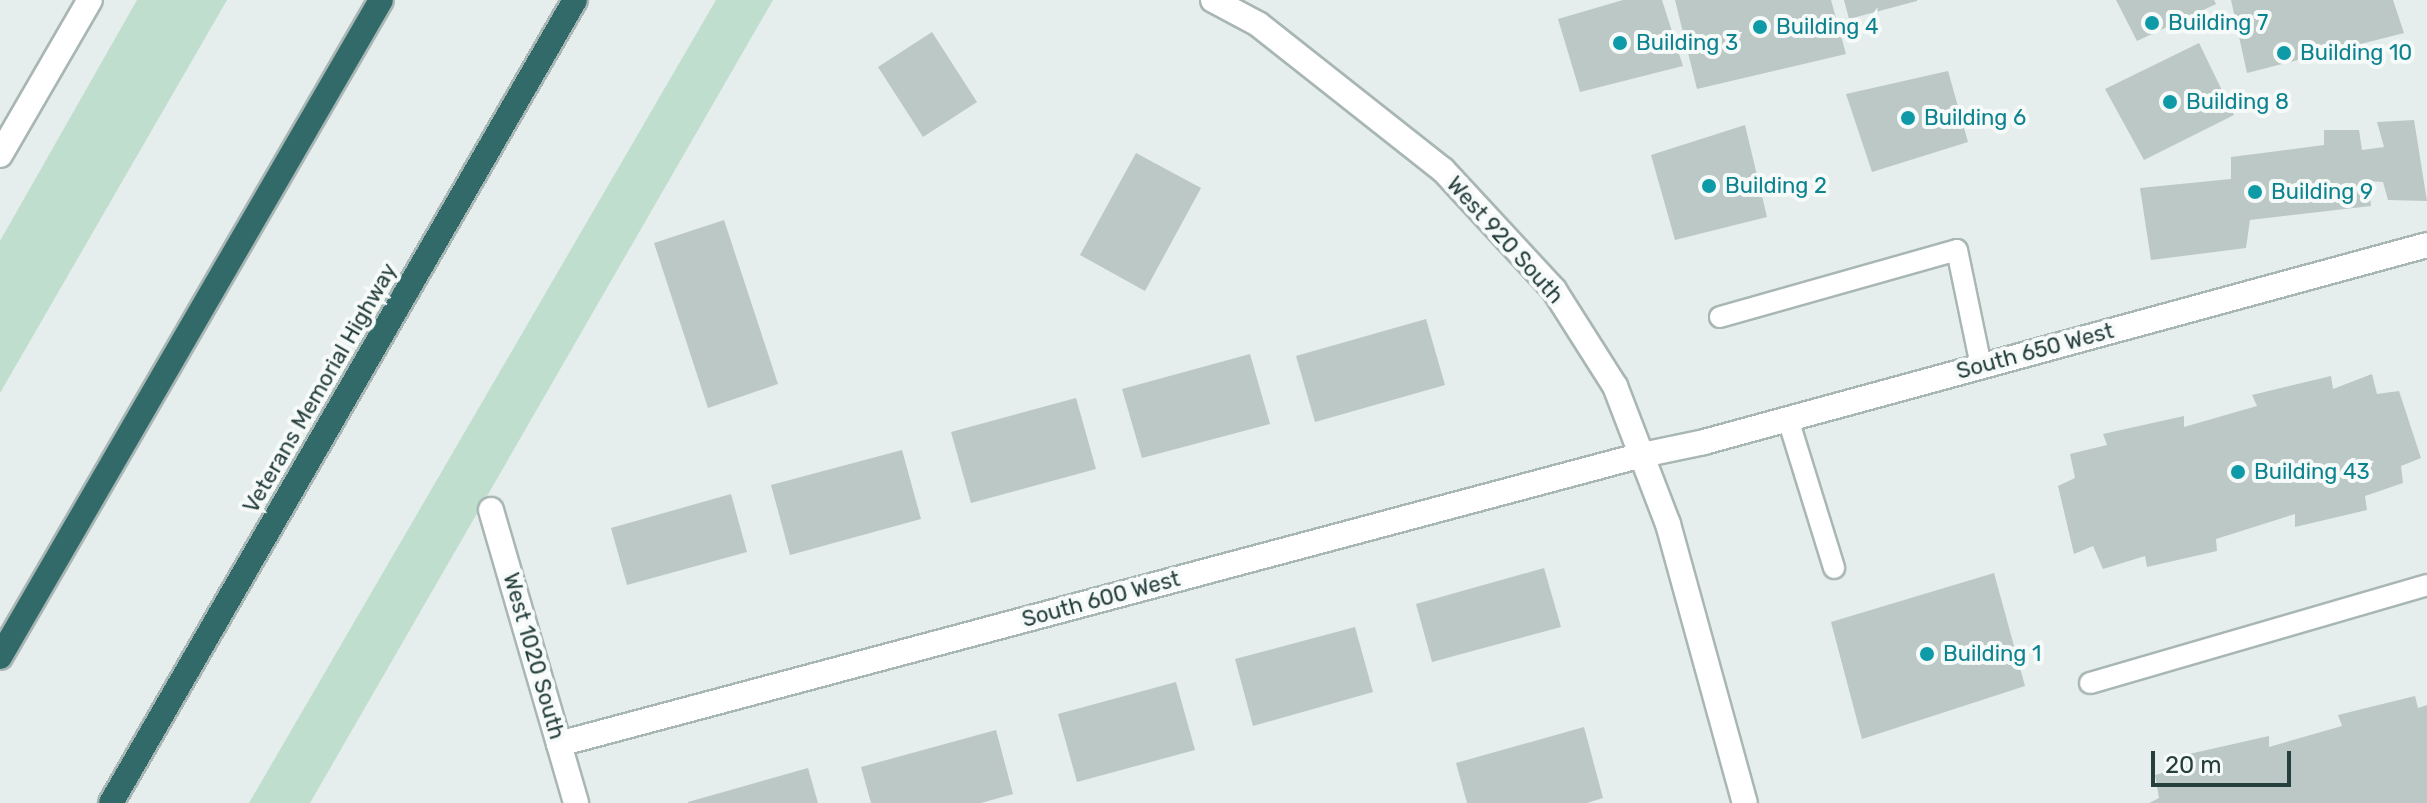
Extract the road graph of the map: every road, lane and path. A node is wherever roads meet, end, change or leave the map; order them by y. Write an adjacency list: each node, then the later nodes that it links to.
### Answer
1 (90, 0): 5 (street)
2 (381, 0): 14 (highway)
3 (575, 0): 17 (highway, Veterans Memorial Highway)
4 (1213, 0): 10 (street, West 920 South)
5 (0, 155)
6 (2427, 245): 8 (street, South 650 West)
7 (1720, 317): 8 (lane)
8 (1981, 366): 9 (street, South 650 West)
9 (1788, 419): 10 (street, South 650 West); 12 (lane)
10 (1642, 455): 16 (street, South 600 West); 19 (street, West 920 South)
11 (491, 510): 16 (street, West 1020 South)
12 (1834, 568)
13 (2427, 585): 15 (lane)
14 (0, 657)
15 (2090, 683)
16 (559, 744): 18 (street, West 1020 South)
17 (111, 803)
18 (576, 803)
19 (1745, 803)

